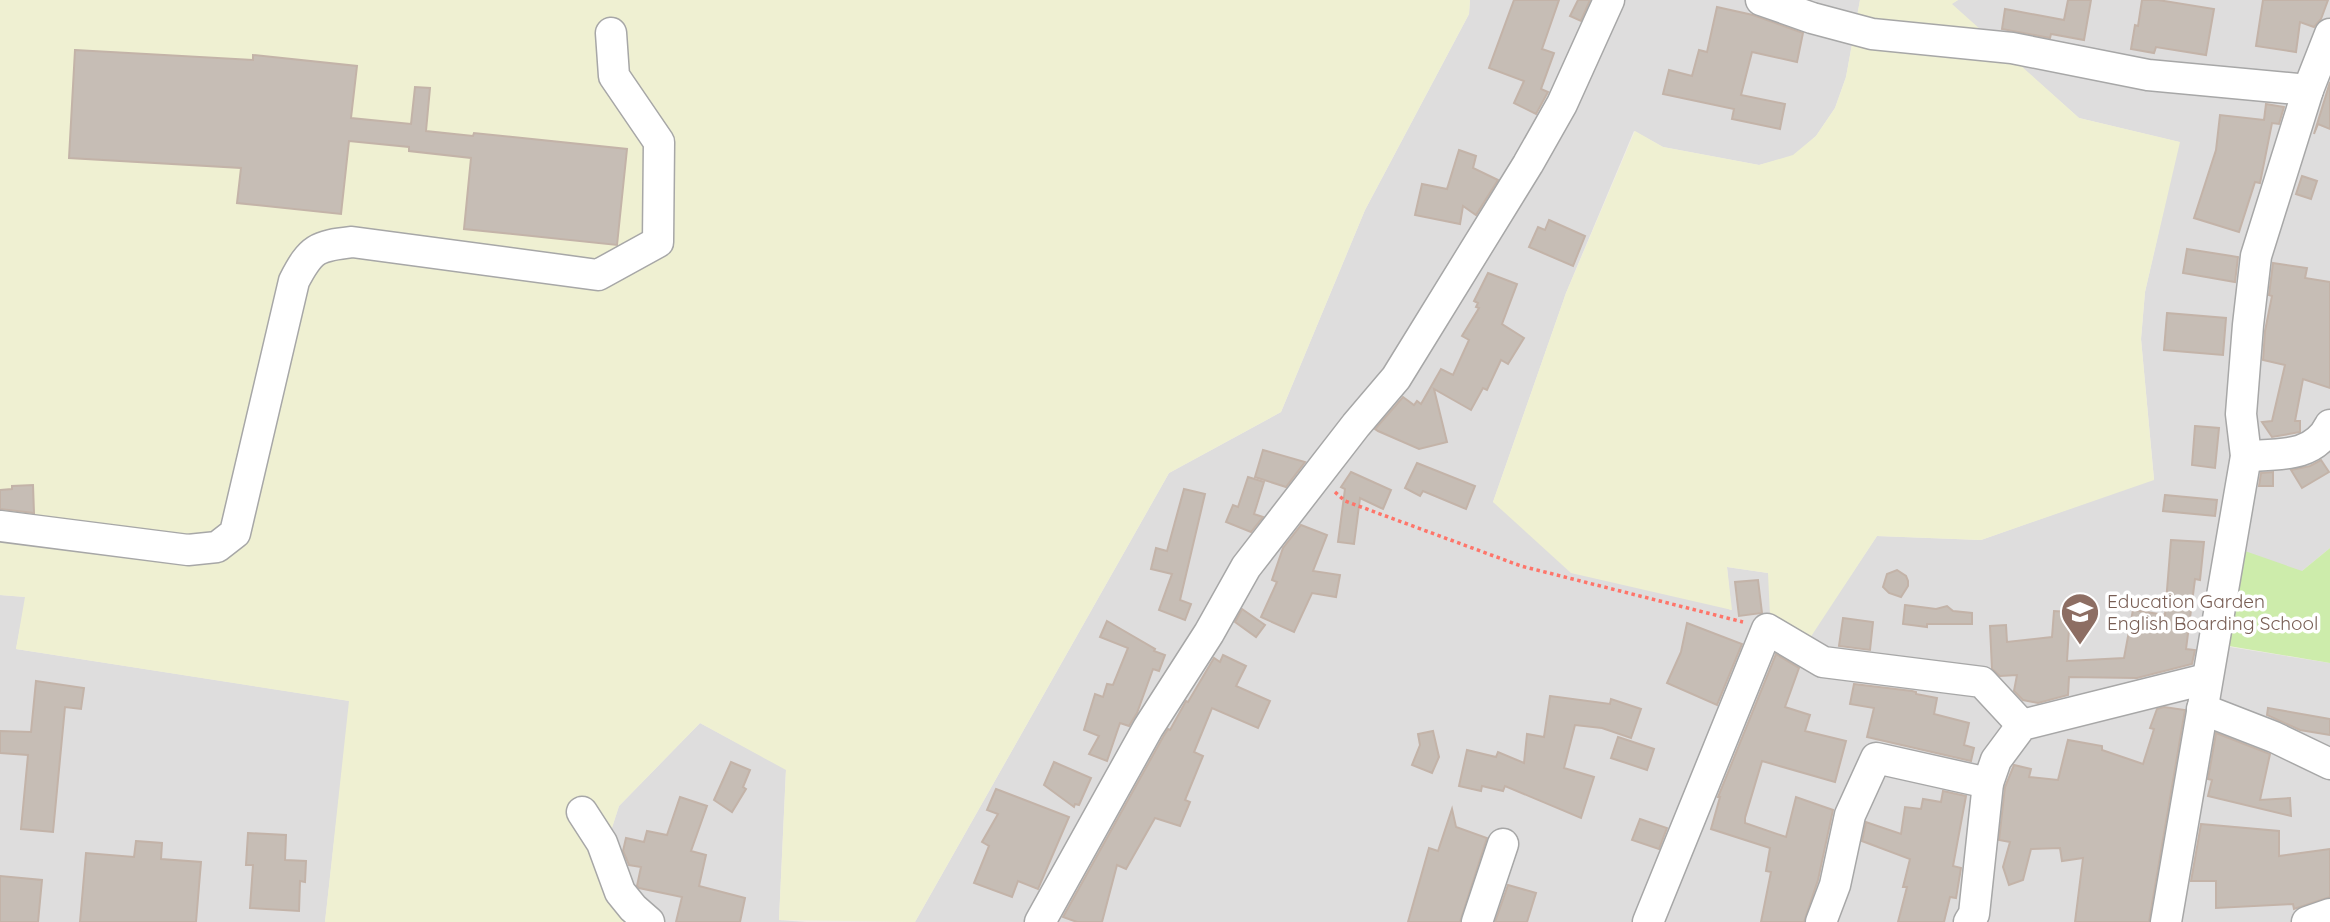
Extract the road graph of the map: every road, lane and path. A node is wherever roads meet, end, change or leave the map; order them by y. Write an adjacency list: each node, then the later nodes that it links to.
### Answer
1 (1609, 0): 8 (street)
2 (1761, 0): 5 (street)
3 (611, 33): 9 (street)
4 (2329, 41): 5 (street)
5 (2308, 90): 7 (street)
6 (2330, 425): 7 (street)
7 (2246, 456): 11 (street)
8 (1319, 476): 10 (path); 20 (street)
9 (0, 526)
10 (1768, 629): 13 (street); 22 (street)
11 (2206, 679): 12 (street); 13 (street)
12 (2202, 709): 14 (street); 25 (street)
13 (2022, 725): 15 (street)
14 (2330, 764)
15 (1988, 783): 23 (street); 24 (street)
16 (582, 812): 19 (street)
17 (1503, 844): 21 (street)
18 (2330, 914): 26 (street)
19 (649, 922)
20 (1040, 922)
21 (1477, 922)
22 (1648, 922)
23 (1821, 922)
24 (1969, 922)
25 (2165, 922)
26 (2307, 922)

